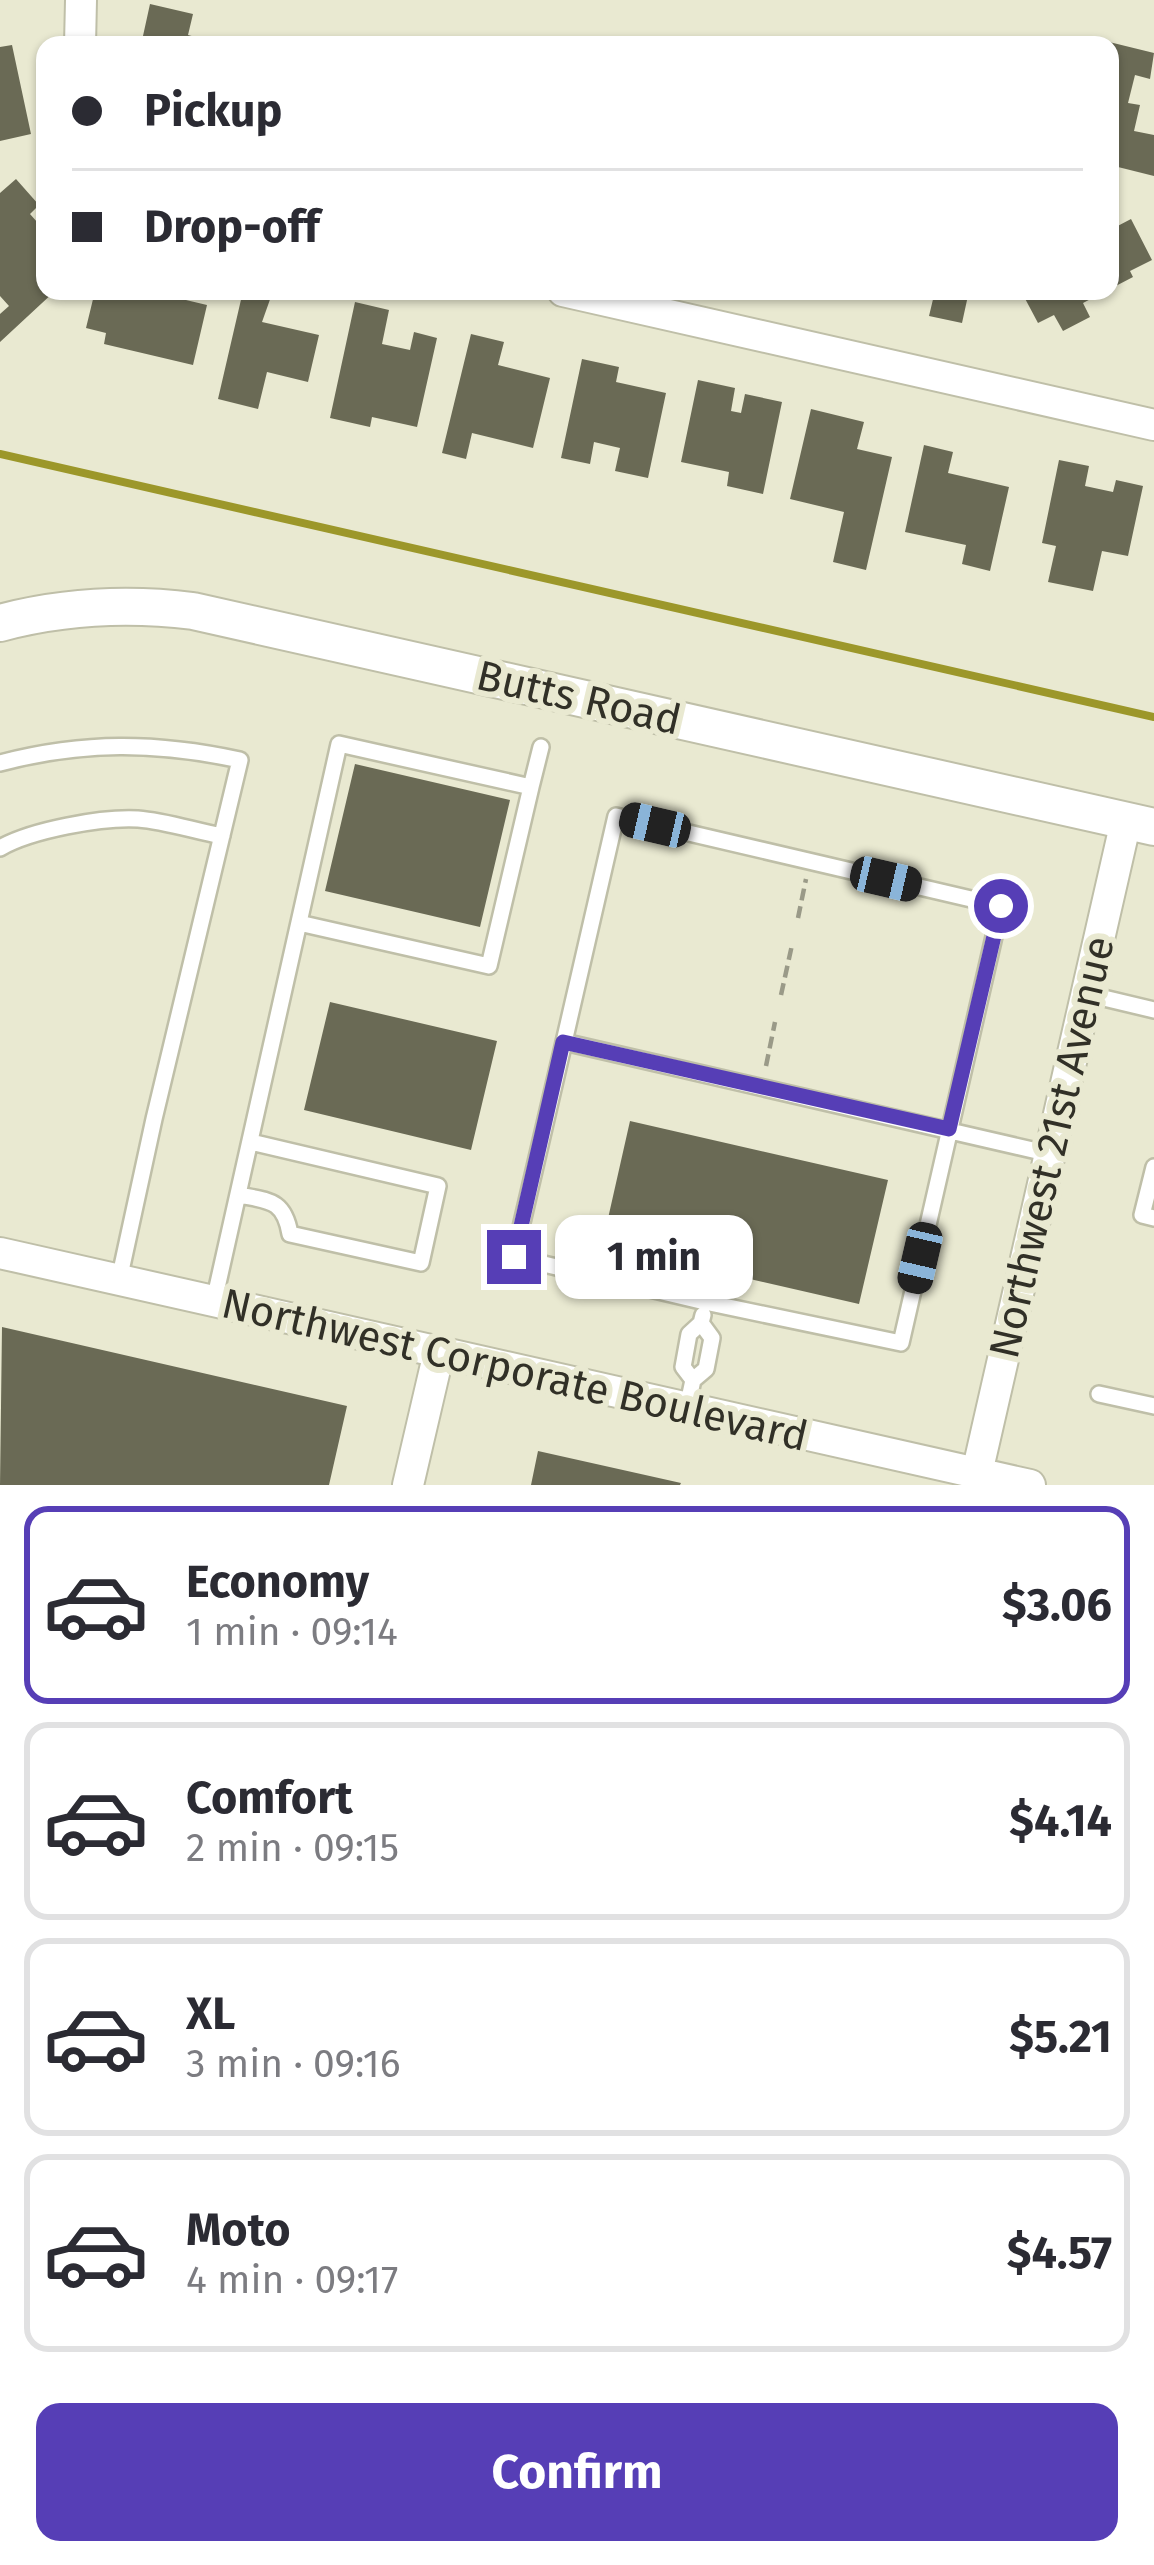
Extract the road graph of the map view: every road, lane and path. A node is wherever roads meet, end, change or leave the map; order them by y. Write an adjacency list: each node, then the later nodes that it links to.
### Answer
1 (81, 0): 2 (street)
2 (80, 36)
3 (603, 300): 4 (street)
4 (1154, 425)
5 (0, 623): 9 (street, Butts Road)
6 (541, 748): 8 (lane)
7 (0, 763): 10 (lane)
8 (531, 787): 14 (lane); 14 (lane)
9 (1140, 824): 16 (street, Northwest 21st Avenue)
10 (222, 836): 11 (lane); 29 (lane)
11 (0, 848)
12 (807, 874): 13 (path)
13 (798, 918)
14 (299, 923): 23 (lane)
15 (792, 945): 17 (path)
16 (1087, 994): 18 (lane); 24 (street, Northwest 21st Avenue)
17 (781, 995)
18 (1154, 1010)
19 (776, 1022): 21 (path)
20 (563, 1042): 22 (lane); 22 (lane); 31 (lane)
21 (766, 1066)
22 (949, 1129): 24 (lane); 31 (lane)
23 (251, 1142): 26 (lane); 26 (lane)
24 (1050, 1154): 36 (street, Northwest 21st Avenue)
25 (1154, 1167): 27 (lane)
26 (238, 1195): 30 (lane)
27 (1154, 1218)
28 (0, 1253): 29 (street, Northwest Corporate Boulevard)
29 (119, 1280): 30 (street, Northwest Corporate Boulevard)
30 (214, 1301): 32 (street, Northwest Corporate Boulevard)
31 (705, 1302): 33 (lane)
32 (439, 1352): 33 (street, Northwest Corporate Boulevard); 37 (street)
33 (690, 1394): 36 (street, Northwest Corporate Boulevard)
34 (1099, 1394): 35 (lane)
35 (1154, 1406)
36 (977, 1473): 38 (street, Northwest Corporate Boulevard)
37 (408, 1485)
38 (1030, 1485)

